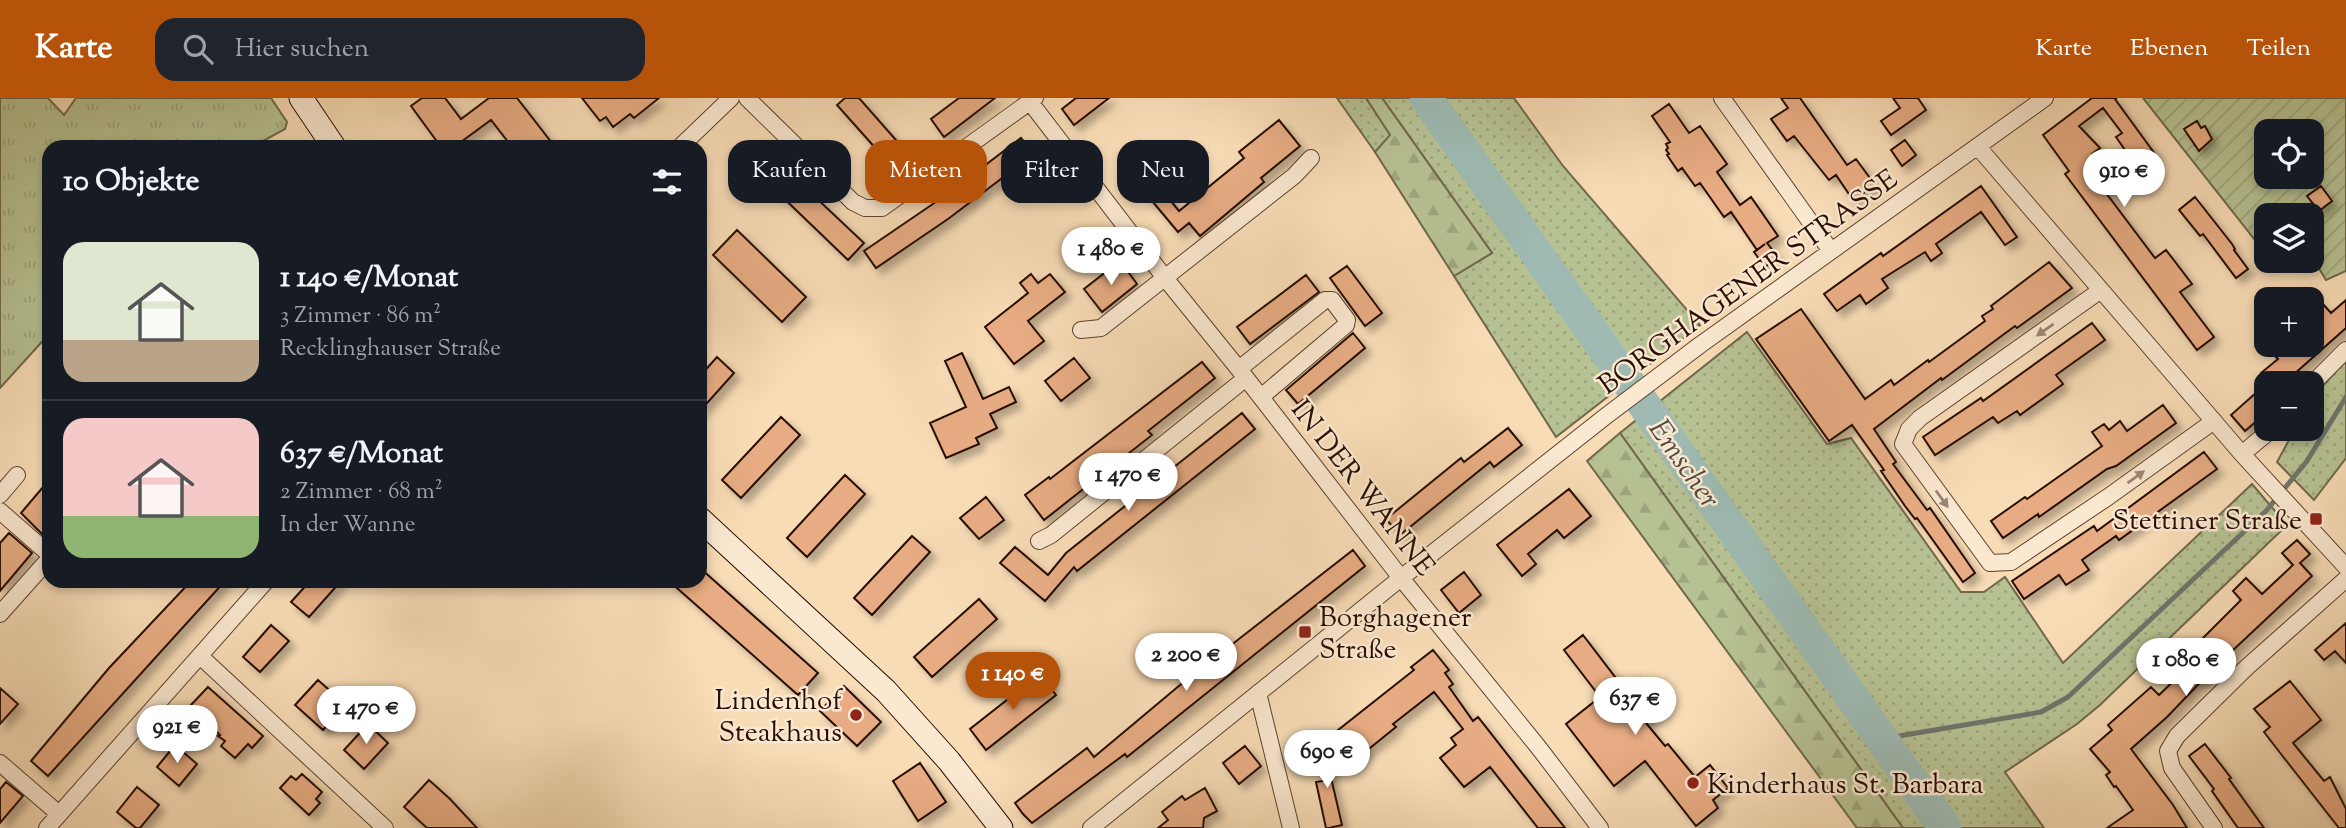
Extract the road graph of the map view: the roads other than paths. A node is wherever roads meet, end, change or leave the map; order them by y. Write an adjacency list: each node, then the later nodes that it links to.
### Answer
1 (301, 98): 7 (street)
2 (732, 98): 8 (street)
3 (747, 98): 6 (street)
4 (1722, 98): 11 (street)
5 (2045, 98): 9 (street, BORGHAGENER STRASSE)
6 (1033, 100): 12 (street, IN DER WANNE)
7 (329, 140)
8 (687, 140)
9 (1978, 147): 11 (street, BORGHAGENER STRASSE); 13 (street)
10 (1311, 158): 12 (street)
11 (1831, 251): 30 (street, BORGHAGENER STRASSE)
12 (1165, 278): 14 (street); 17 (street, IN DER WANNE)
13 (2101, 290): 19 (street); 19 (street, one-way to 19)
14 (1082, 330)
15 (2346, 350): 16 (street)
16 (2324, 372)
17 (1243, 373): 18 (street, IN DER WANNE); 18 (street); 26 (street)
18 (1261, 397): 30 (street, IN DER WANNE)
19 (2214, 421): 21 (street)
20 (2258, 441): 21 (street)
21 (2242, 454): 29 (street)
22 (17, 475): 23 (street)
23 (0, 495)
24 (0, 511): 27 (street)
25 (707, 525): 40 (street)
26 (1039, 541)
27 (42, 550)
28 (42, 564): 33 (street)
29 (2346, 568)
30 (1401, 578): 35 (street, BORGHAGENER STRASSE); 43 (street, IN DER WANNE)
31 (2346, 579): 44 (street)
32 (260, 588): 34 (street)
33 (0, 614)
34 (200, 656): 37 (street); 39 (street)
35 (1258, 693): 41 (street, BORGHAGENER STRASSE); 42 (street)
36 (0, 763): 37 (street)
37 (59, 814): 38 (street)
38 (47, 828)
39 (385, 828)
40 (1000, 828)
41 (1091, 828)
42 (1290, 828)
43 (1600, 828)
44 (2214, 828)

